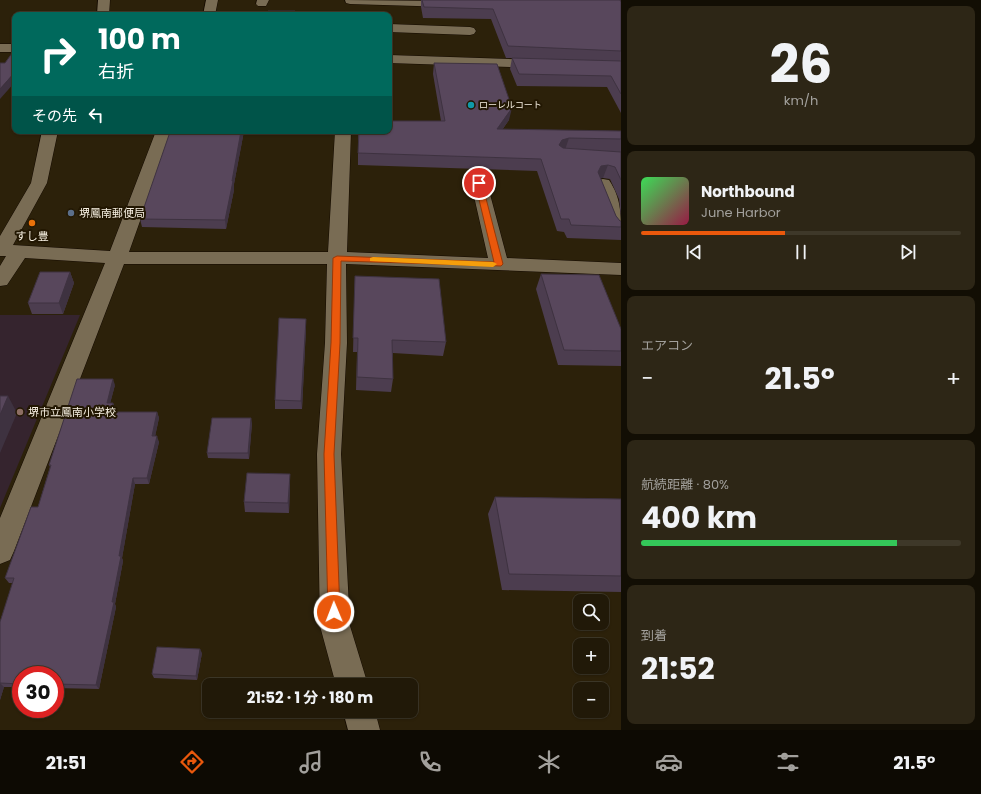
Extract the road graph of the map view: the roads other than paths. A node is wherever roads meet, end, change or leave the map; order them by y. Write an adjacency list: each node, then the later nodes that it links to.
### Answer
1 (104, 0): 5 (street)
2 (212, 0): 6 (street)
3 (350, 1): 4 (street); 7 (street)
4 (460, 4)
5 (103, 12)
6 (210, 12)
7 (349, 12)
8 (392, 28): 9 (street)
9 (470, 31)
10 (0, 48): 11 (street)
11 (12, 48)
12 (392, 59): 13 (street)
13 (551, 65)
14 (49, 134): 20 (street)
15 (163, 134): 21 (street)
16 (343, 134): 22 (street)
17 (479, 183): 23 (street)
18 (603, 184): 19 (street)
19 (621, 228)
20 (7, 251): 21 (street); 25 (street)
21 (117, 258): 22 (street); 26 (street)
22 (337, 258): 23 (street); 27 (street)
23 (499, 264): 24 (street)
24 (621, 269)
25 (0, 280)
26 (0, 551)
27 (350, 678)
28 (361, 718): 29 (street)
29 (364, 730)

